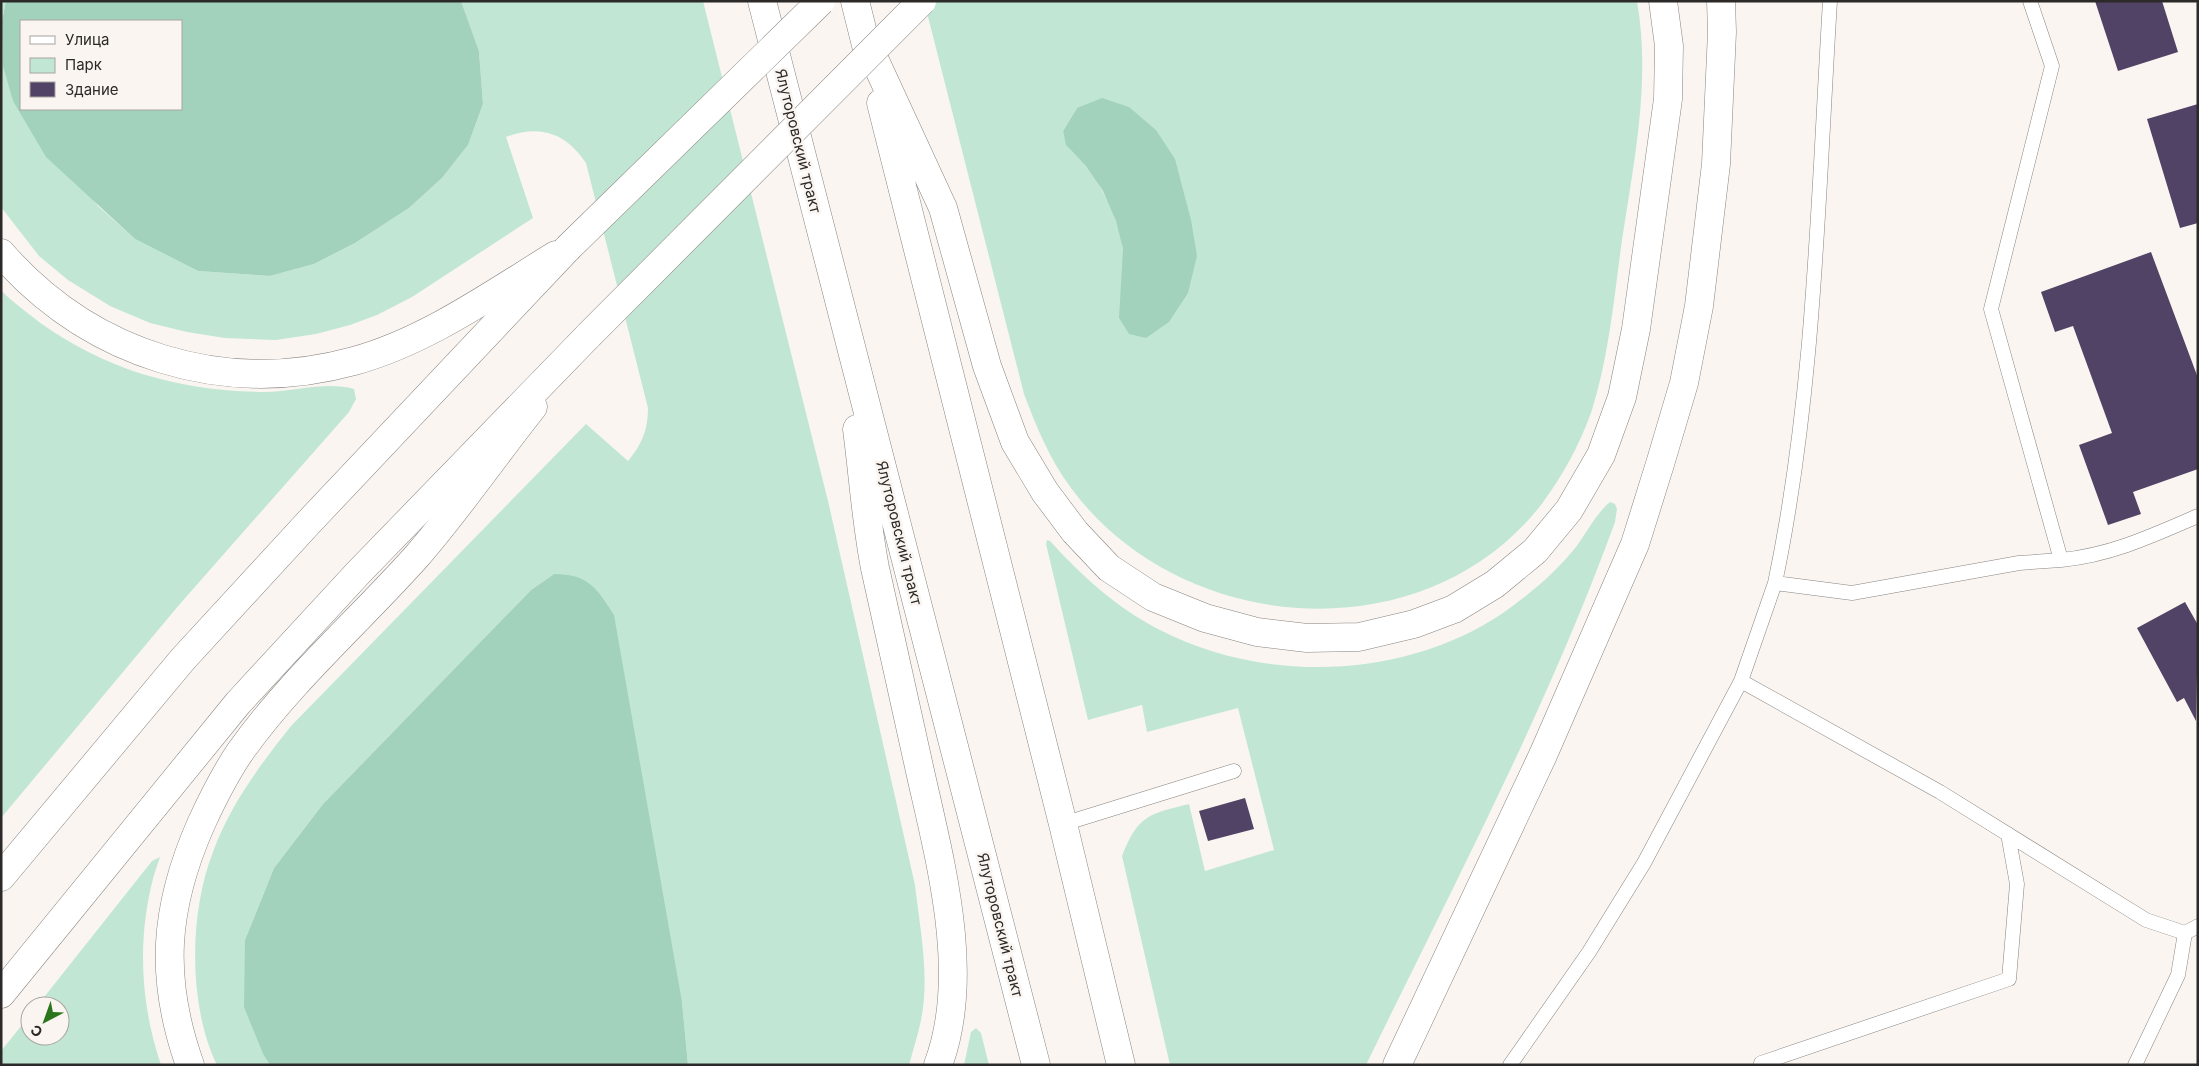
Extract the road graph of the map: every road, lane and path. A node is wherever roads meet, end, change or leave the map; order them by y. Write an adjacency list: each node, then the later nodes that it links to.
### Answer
1 (751, 1): 11 (main road)
2 (762, 1): 11 (main road, Ялуторовский тракт)
3 (821, 1): 12 (main road, bridge)
4 (855, 1): 10 (main road)
5 (922, 1): 15 (main road, bridge)
6 (1662, 1): 10 (main road)
7 (1721, 1): 32 (main road)
8 (1830, 1): 18 (lane)
9 (2030, 1): 17 (lane)
10 (865, 39): 21 (main road)
11 (781, 72): 14 (main road, Ялуторовский тракт)
12 (568, 248): 13 (main road); 23 (main road)
13 (1, 253)
14 (841, 306): 29 (main road); 30 (main road, Ялуторовский тракт)
15 (589, 335): 26 (main road); 28 (main road)
16 (2198, 516): 17 (lane)
17 (2061, 560): 18 (lane)
18 (1775, 583): 19 (lane)
19 (1741, 681): 22 (lane); 33 (lane)
20 (1234, 770): 21 (lane)
21 (1063, 824): 31 (main road)
22 (2008, 834): 25 (lane); 27 (lane)
23 (1, 877)
24 (2198, 926): 25 (lane)
25 (2185, 933): 34 (lane)
26 (1, 994)
27 (1761, 1064)
28 (190, 1065)
29 (938, 1065)
30 (1036, 1065)
31 (1121, 1065)
32 (1397, 1065)
33 (1510, 1065)
34 (2135, 1065)

